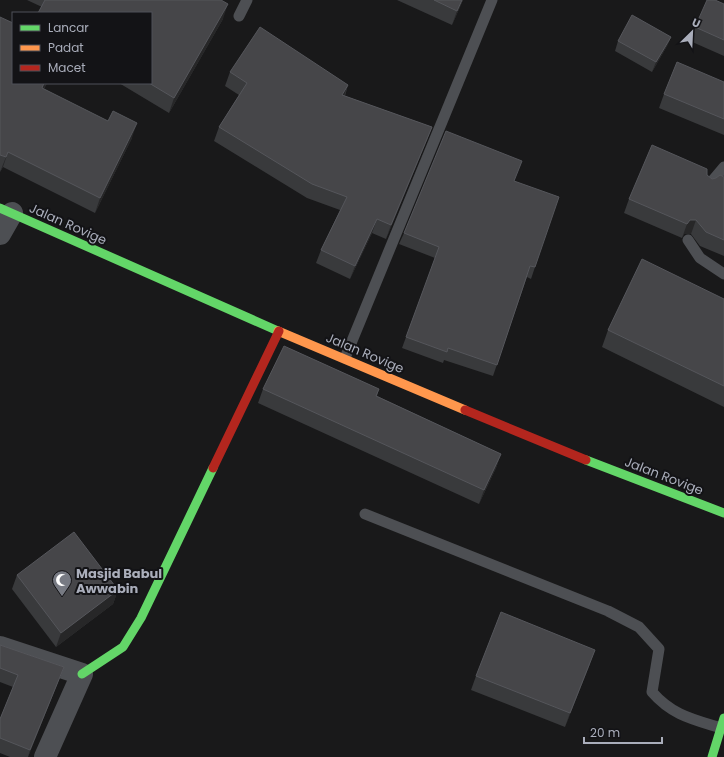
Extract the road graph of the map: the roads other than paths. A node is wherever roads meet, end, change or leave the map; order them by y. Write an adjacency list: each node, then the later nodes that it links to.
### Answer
1 (247, 0): 3 (lane)
2 (492, 0): 11 (lane)
3 (239, 16)
4 (724, 167): 5 (lane)
5 (708, 186)
6 (6, 210): 7 (street); 10 (street, Jalan Rovige)
7 (0, 234)
8 (688, 240): 9 (lane)
9 (724, 274)
10 (279, 331): 11 (street, Jalan Rovige); 15 (street)
11 (345, 358): 12 (street, Jalan Rovige)
12 (724, 513)
13 (365, 514): 16 (lane)
14 (0, 647): 15 (street)
15 (82, 674): 17 (street)
16 (722, 723): 18 (street)
17 (45, 757)
18 (712, 757)

